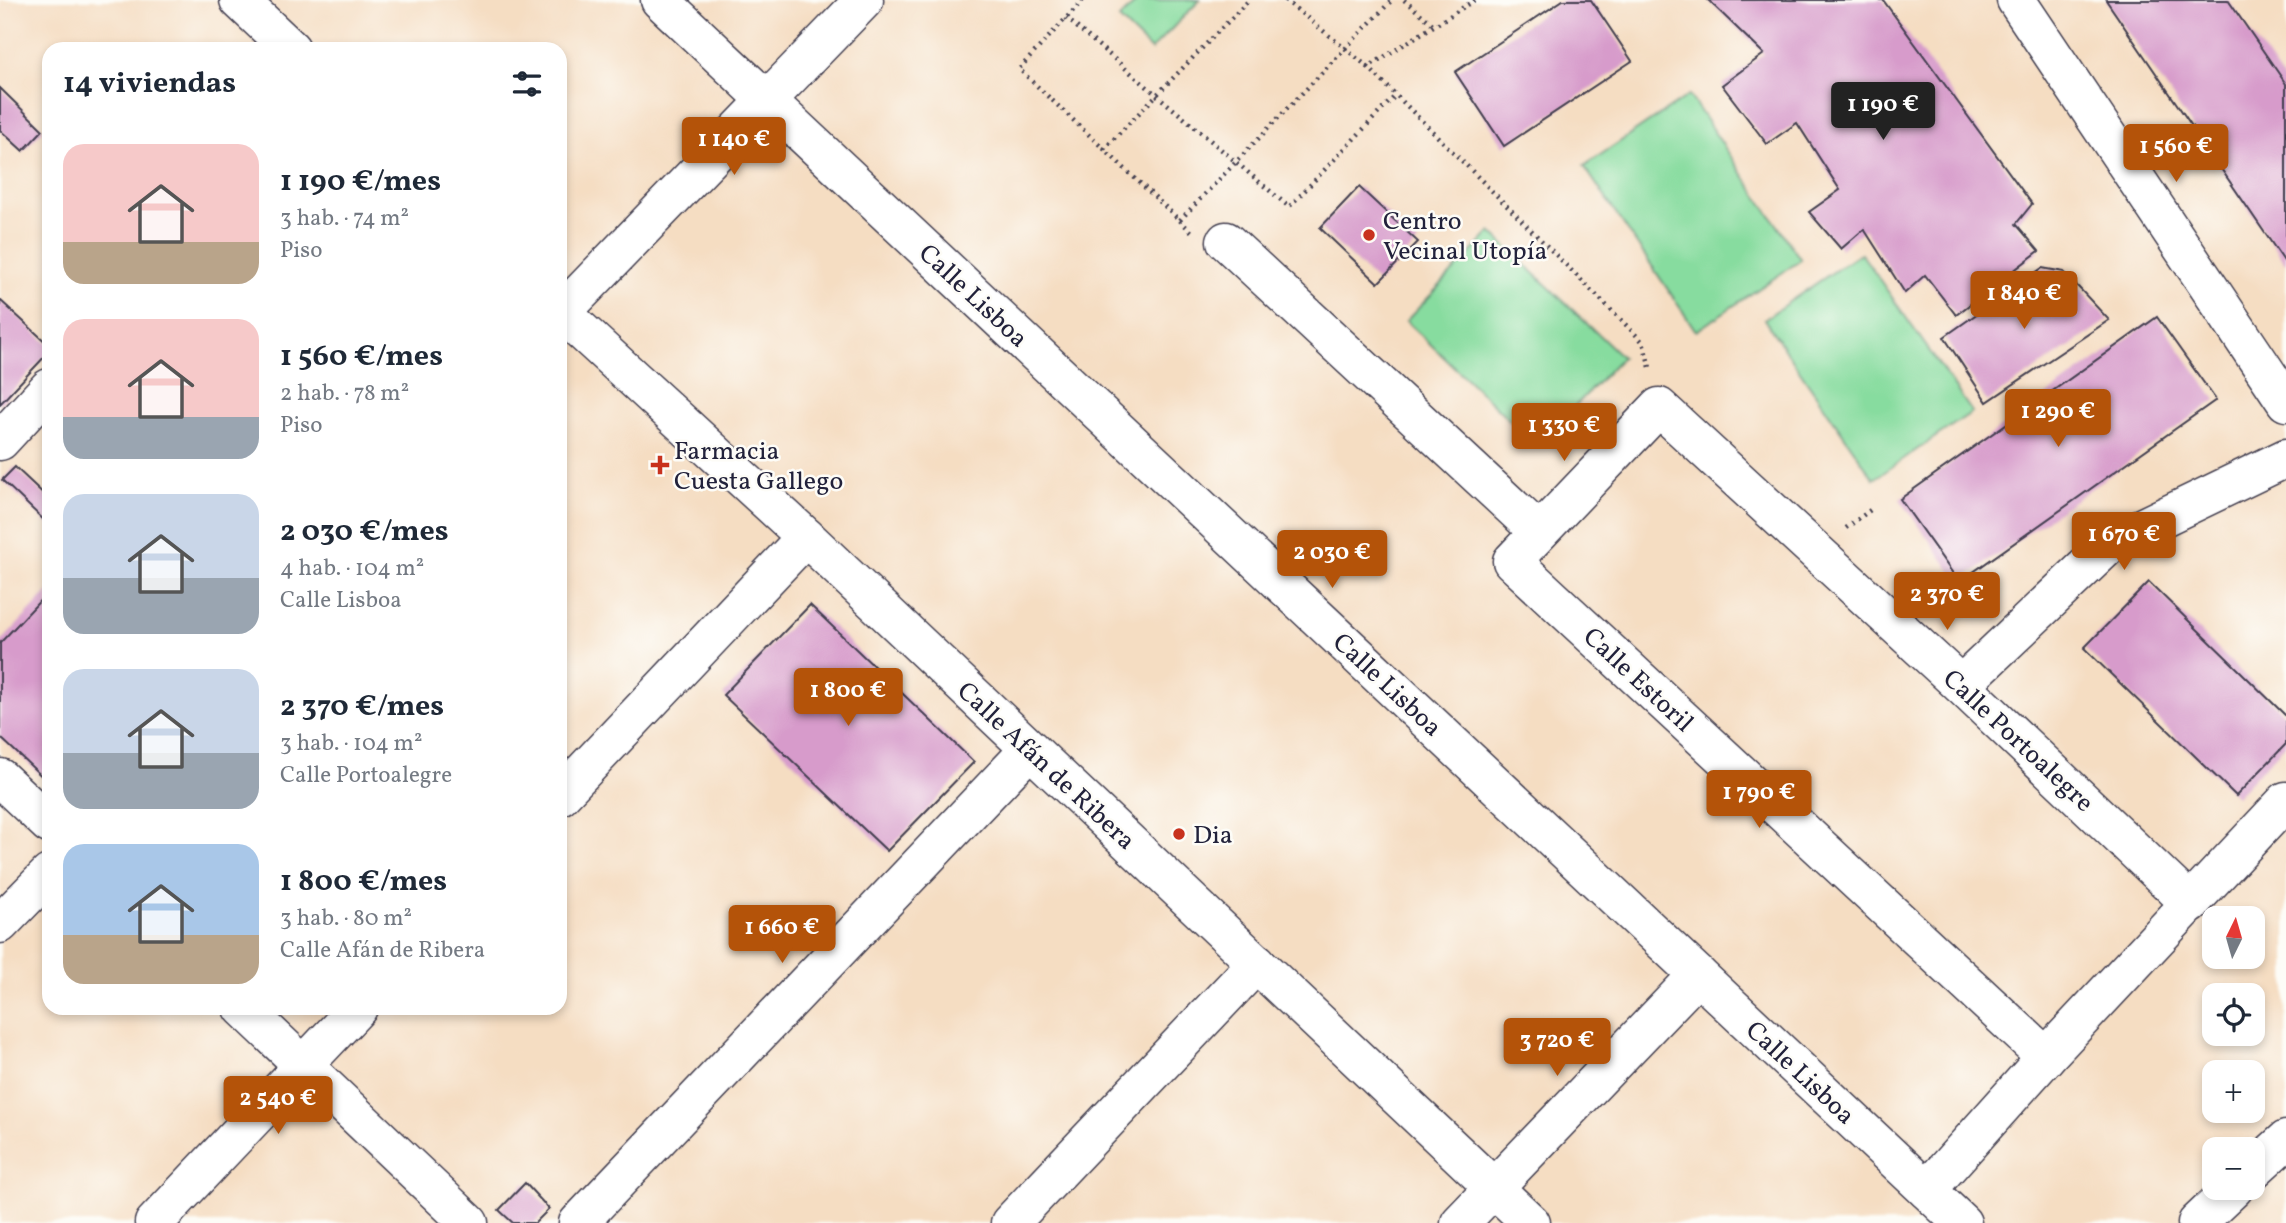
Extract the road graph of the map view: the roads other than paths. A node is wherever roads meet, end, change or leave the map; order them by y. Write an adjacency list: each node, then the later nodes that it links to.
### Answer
1 (239, 0): 5 (street)
2 (660, 0): 6 (street, Calle Lisboa)
3 (864, 0): 6 (street)
4 (2016, 0): 11 (street)
5 (284, 42)
6 (767, 100): 8 (street); 27 (street, Calle Lisboa)
7 (1212, 239): 15 (street)
8 (567, 306)
9 (567, 318): 16 (street, Calle Afán de Ribera)
10 (42, 396): 13 (street)
11 (2286, 402)
12 (1660, 407): 15 (street, Calle Estoril); 17 (street, Calle Portoalegre)
13 (0, 441)
14 (2286, 458): 17 (street)
15 (1539, 532): 30 (street, Calle Estoril)
16 (806, 537): 18 (street, Calle Afán de Ribera); 20 (street)
17 (1961, 685): 24 (street, Calle Portoalegre)
18 (1030, 749): 26 (street, Calle Afán de Ribera); 39 (street)
19 (0, 778): 22 (street)
20 (567, 789)
21 (2286, 801): 24 (street)
22 (42, 817)
23 (42, 881): 25 (street)
24 (2191, 904): 30 (street)
25 (0, 924)
26 (1257, 963): 34 (street, Calle Afán de Ribera); 40 (street)
27 (1698, 975): 34 (street); 35 (street, Calle Lisboa)
28 (250, 1015): 31 (street)
29 (351, 1015): 31 (street)
30 (2046, 1057): 35 (street)
31 (304, 1066): 37 (street); 38 (street)
32 (2286, 1140): 33 (street)
33 (2265, 1159)
34 (1493, 1188): 41 (street); 42 (street, Calle Afán de Ribera)
35 (1927, 1190): 43 (street, Calle Lisboa)
36 (2221, 1200): 44 (street)
37 (154, 1223)
38 (469, 1223)
39 (579, 1223)
40 (1010, 1223)
41 (1460, 1223)
42 (1531, 1223)
43 (1962, 1223)
44 (2197, 1223)

